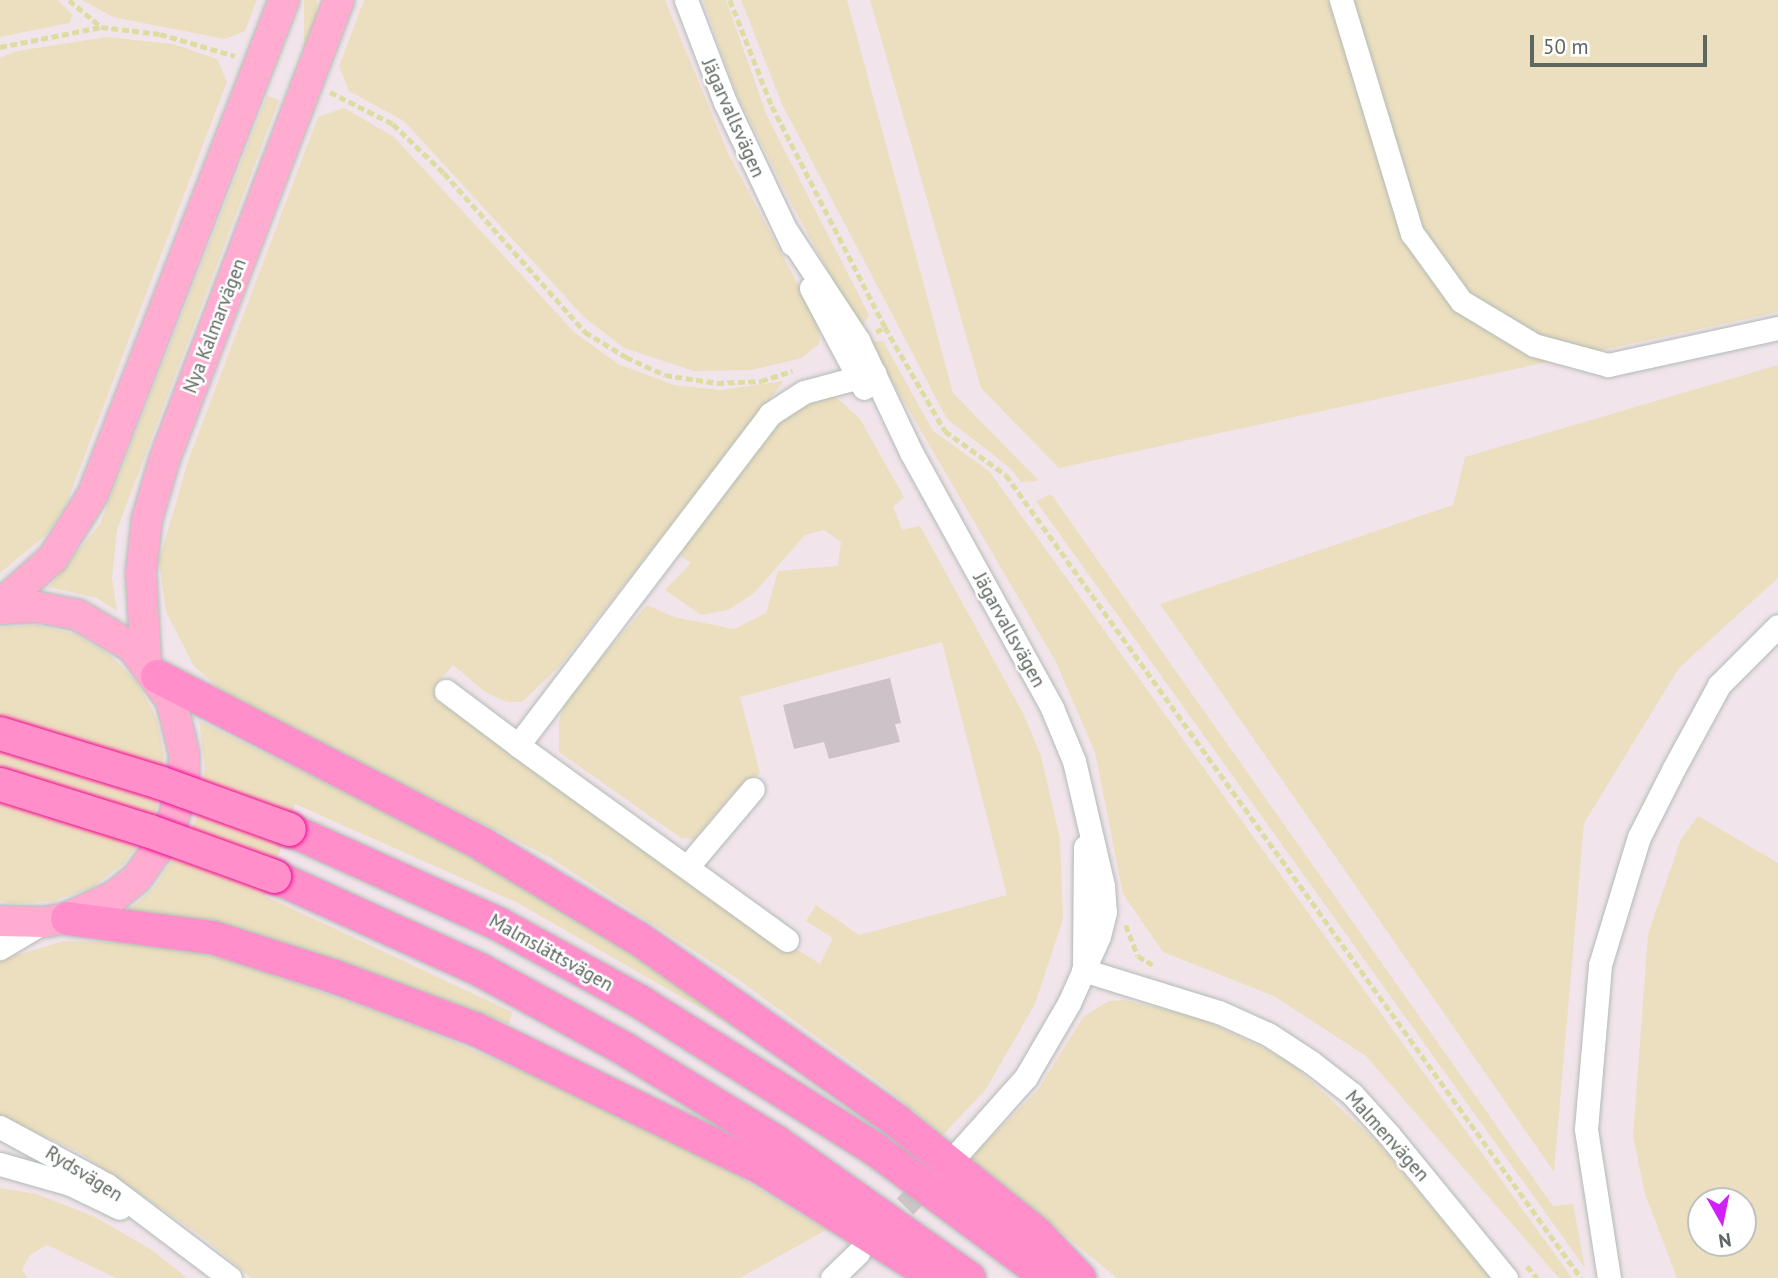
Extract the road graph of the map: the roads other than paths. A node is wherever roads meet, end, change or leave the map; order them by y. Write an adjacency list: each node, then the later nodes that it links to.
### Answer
1 (284, 0): 8 (main road, Nya Kalmarvägen)
2 (339, 0): 10 (main road, Nya Kalmarvägen)
3 (686, 0): 5 (street, Jägarvallsvägen)
4 (1341, 0): 6 (street)
5 (787, 232): 7 (street, Jägarvallsvägen); 7 (street, Jägarvallsvägen)
6 (1778, 328)
7 (866, 376): 13 (street); 21 (street, Jägarvallsvägen)
8 (0, 607): 10 (main road, Nya Kalmarvägen)
9 (1778, 626): 34 (street)
10 (152, 669): 18 (main road, Nya Kalmarvägen); 32 (highway)
11 (446, 691): 13 (street)
12 (0, 733): 31 (highway, Malmslättsvägen, bridge)
13 (518, 745): 16 (street)
14 (0, 784): 30 (highway, bridge)
15 (753, 789): 16 (street)
16 (687, 867): 19 (street)
17 (0, 920): 18 (main road, Nya Kalmarvägen)
18 (55, 920): 20 (street); 29 (highway)
19 (787, 940)
20 (0, 948)
21 (1083, 970): 23 (street, Jägarvallsvägen); 33 (street, Malmenvägen)
22 (0, 1127): 25 (street, Rydsvägen)
23 (960, 1151)
24 (0, 1164): 25 (street, Rydsvägen)
25 (164, 1228): 27 (street, Rydsvägen)
26 (858, 1253): 28 (street)
27 (230, 1278)
28 (832, 1278)
29 (937, 1278)
30 (969, 1278)
31 (1049, 1278)
32 (1079, 1278)
33 (1506, 1278)
34 (1609, 1278)

